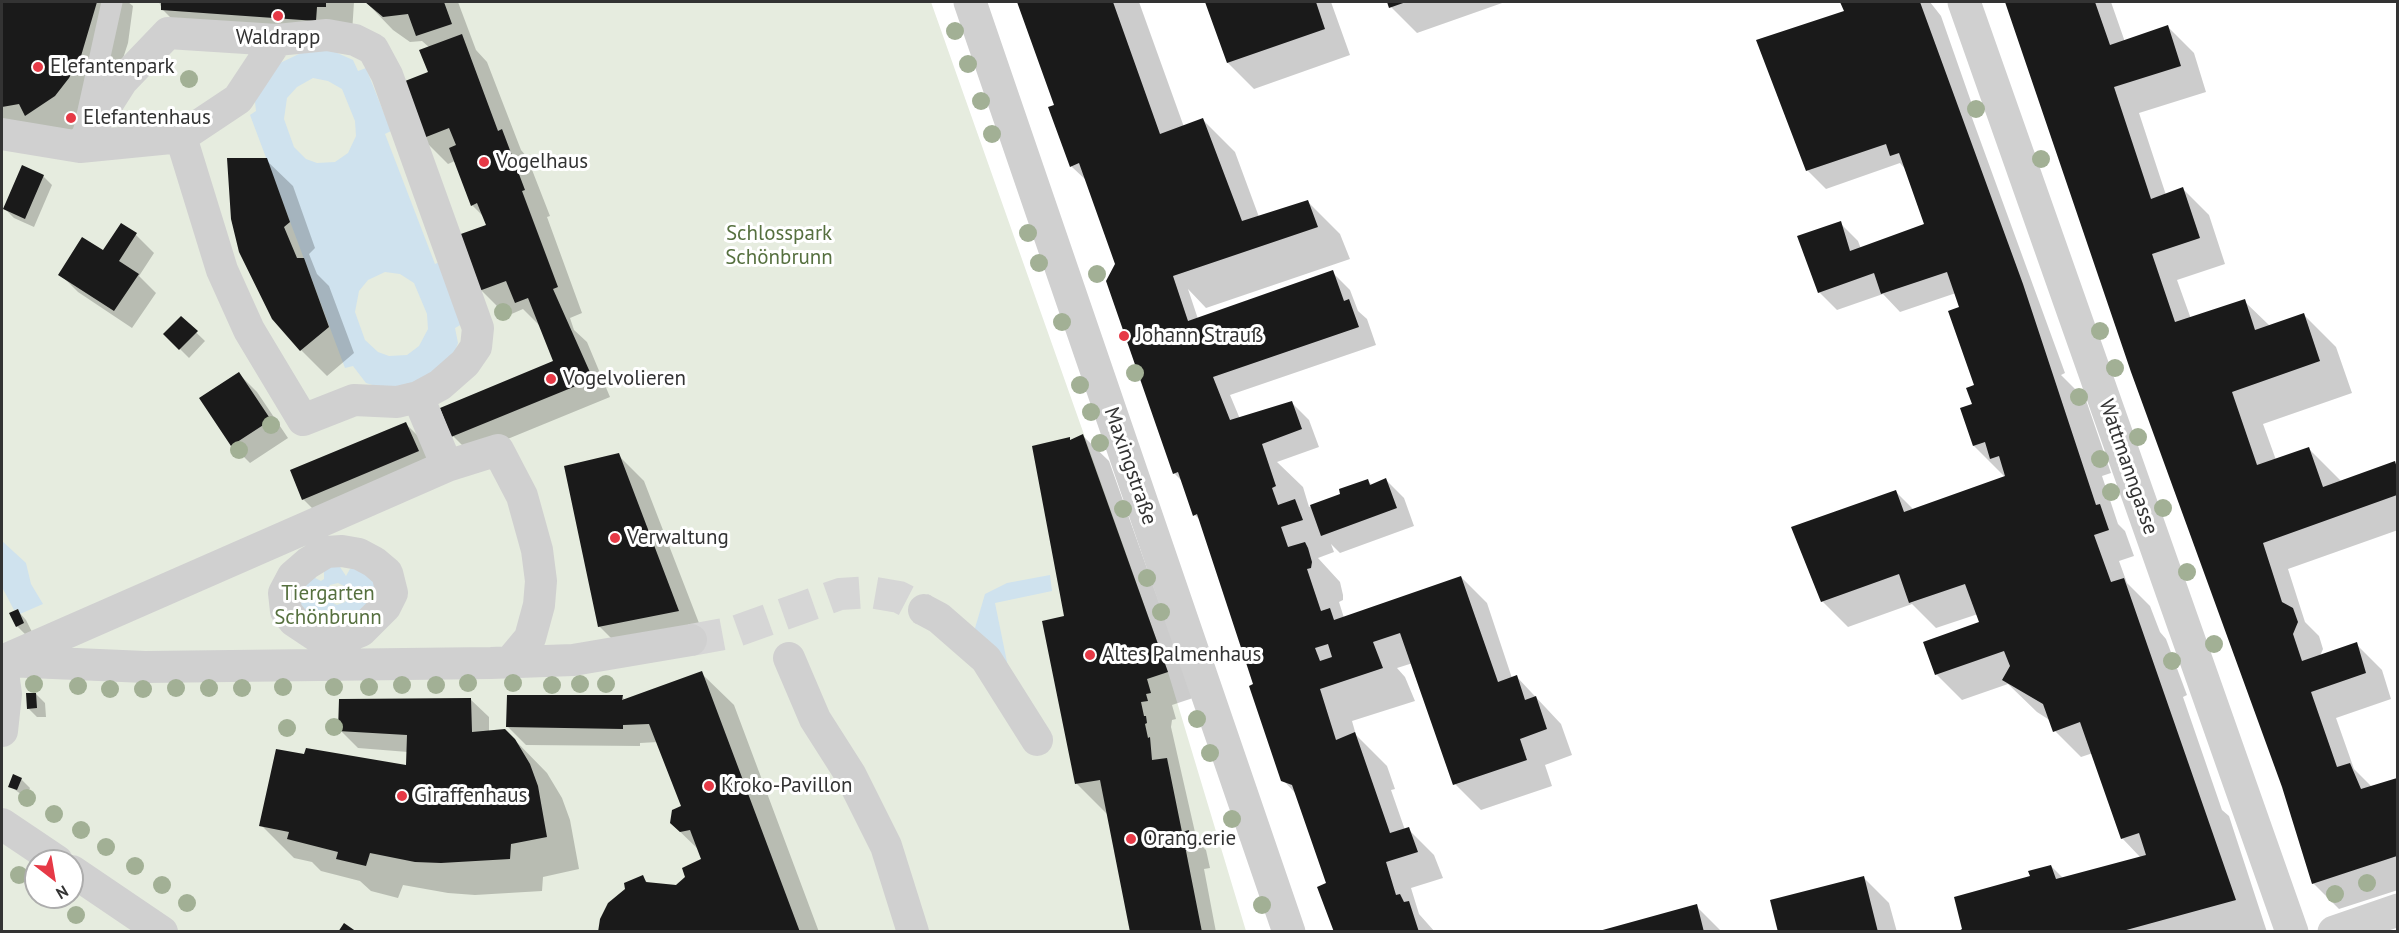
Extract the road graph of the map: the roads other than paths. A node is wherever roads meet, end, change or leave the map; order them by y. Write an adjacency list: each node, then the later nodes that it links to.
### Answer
1 (112, 2): 7 (lane)
2 (970, 2): 26 (street, Maxingstraße)
3 (1964, 2): 27 (street, Wattmanngasse)
4 (277, 40): 6 (street); 7 (street); 8 (street)
5 (2, 134): 7 (street)
6 (181, 137): 7 (street); 8 (street)
7 (80, 147)
8 (418, 397): 9 (street)
9 (447, 466): 10 (street); 16 (street)
10 (314, 522): 11 (street); 17 (street)
11 (326, 552): 14 (street); 14 (street)
12 (924, 610): 19 (street)
13 (691, 640): 16 (street)
14 (340, 653): 16 (street); 17 (street)
15 (789, 658): 25 (street)
16 (510, 662)
17 (2, 663): 18 (street)
18 (2, 731)
19 (1037, 740)
20 (2, 824): 21 (street)
21 (39, 849)
22 (84, 879): 24 (street)
23 (2397, 910): 28 (street)
24 (162, 932)
25 (913, 932)
26 (1290, 932)
27 (2292, 932)
28 (2334, 932)

